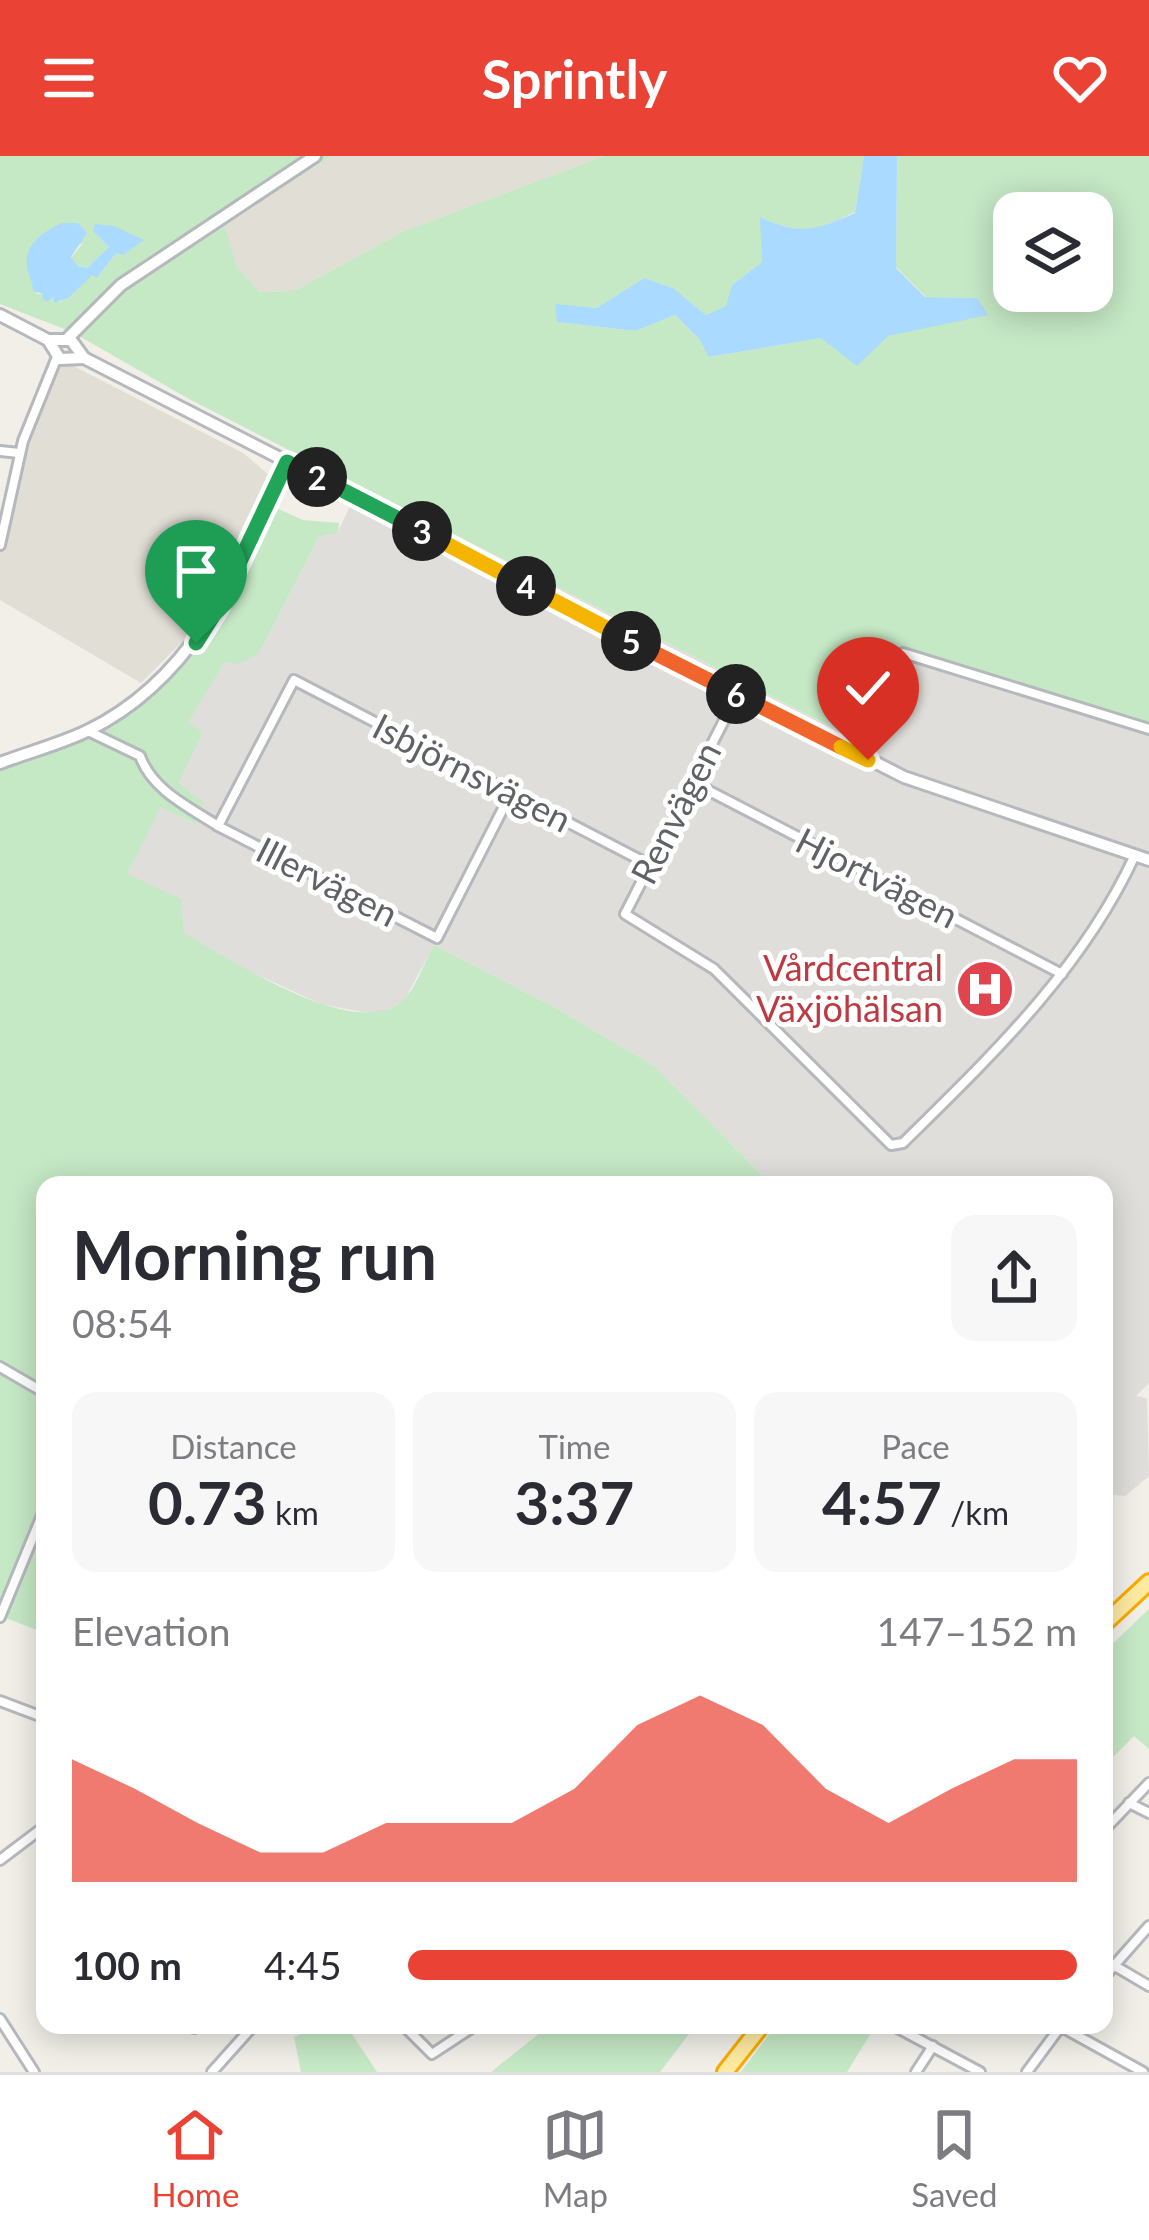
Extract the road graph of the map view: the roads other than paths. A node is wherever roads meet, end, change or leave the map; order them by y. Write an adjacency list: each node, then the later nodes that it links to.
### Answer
1 (315, 156): 3 (street)
2 (0, 315): 3 (street)
3 (66, 350): 5 (street); 6 (street)
4 (0, 451): 5 (street)
5 (19, 453): 7 (street)
6 (287, 462): 11 (street); 13 (street)
7 (2, 523): 8 (street)
8 (0, 545)
9 (903, 653): 12 (street)
10 (294, 680): 16 (street, Isbjörnsvägen); 17 (street, Illervägen)
11 (737, 695): 15 (street, Renvägen); 18 (street)
12 (1149, 729)
13 (88, 730): 14 (street); 17 (street)
14 (0, 763)
15 (692, 782): 20 (street, Renvägen); 21 (street, Hjortvägen)
16 (511, 794): 17 (street, Illervägen); 20 (street, Isbjörnsvägen)
17 (218, 826)
18 (1135, 855): 19 (street); 21 (street, Renvägen)
19 (1149, 860)
20 (650, 865): 21 (street, Renvägen)
21 (1062, 974)
22 (0, 1367): 23 (street)
23 (36, 1388)
24 (36, 1530): 28 (street)
25 (1149, 1582): 27 (highway)
26 (1149, 1592): 29 (highway)
27 (1113, 1616)
28 (0, 1617)
29 (1113, 1626)
30 (0, 1701): 31 (street)
31 (36, 1715)
32 (1149, 1783): 33 (street)
33 (1130, 1803): 34 (street); 35 (street)
34 (1149, 1813)
35 (1113, 1821)
36 (36, 1833): 37 (street)
37 (0, 1860)
38 (1149, 1926): 39 (street)
39 (1114, 1966): 40 (street)
40 (1149, 1986)
41 (0, 2019): 51 (street)
42 (246, 2034): 52 (street)
43 (412, 2034): 44 (street)
44 (464, 2034)
45 (745, 2034): 53 (highway)
46 (755, 2034): 54 (highway)
47 (909, 2034): 50 (street)
48 (1054, 2034): 57 (street)
49 (1074, 2034): 58 (street)
50 (933, 2047): 55 (street); 56 (street)
51 (34, 2072)
52 (212, 2072)
53 (716, 2072)
54 (725, 2072)
55 (916, 2072)
56 (980, 2072)
57 (1027, 2072)
58 (1143, 2072)

